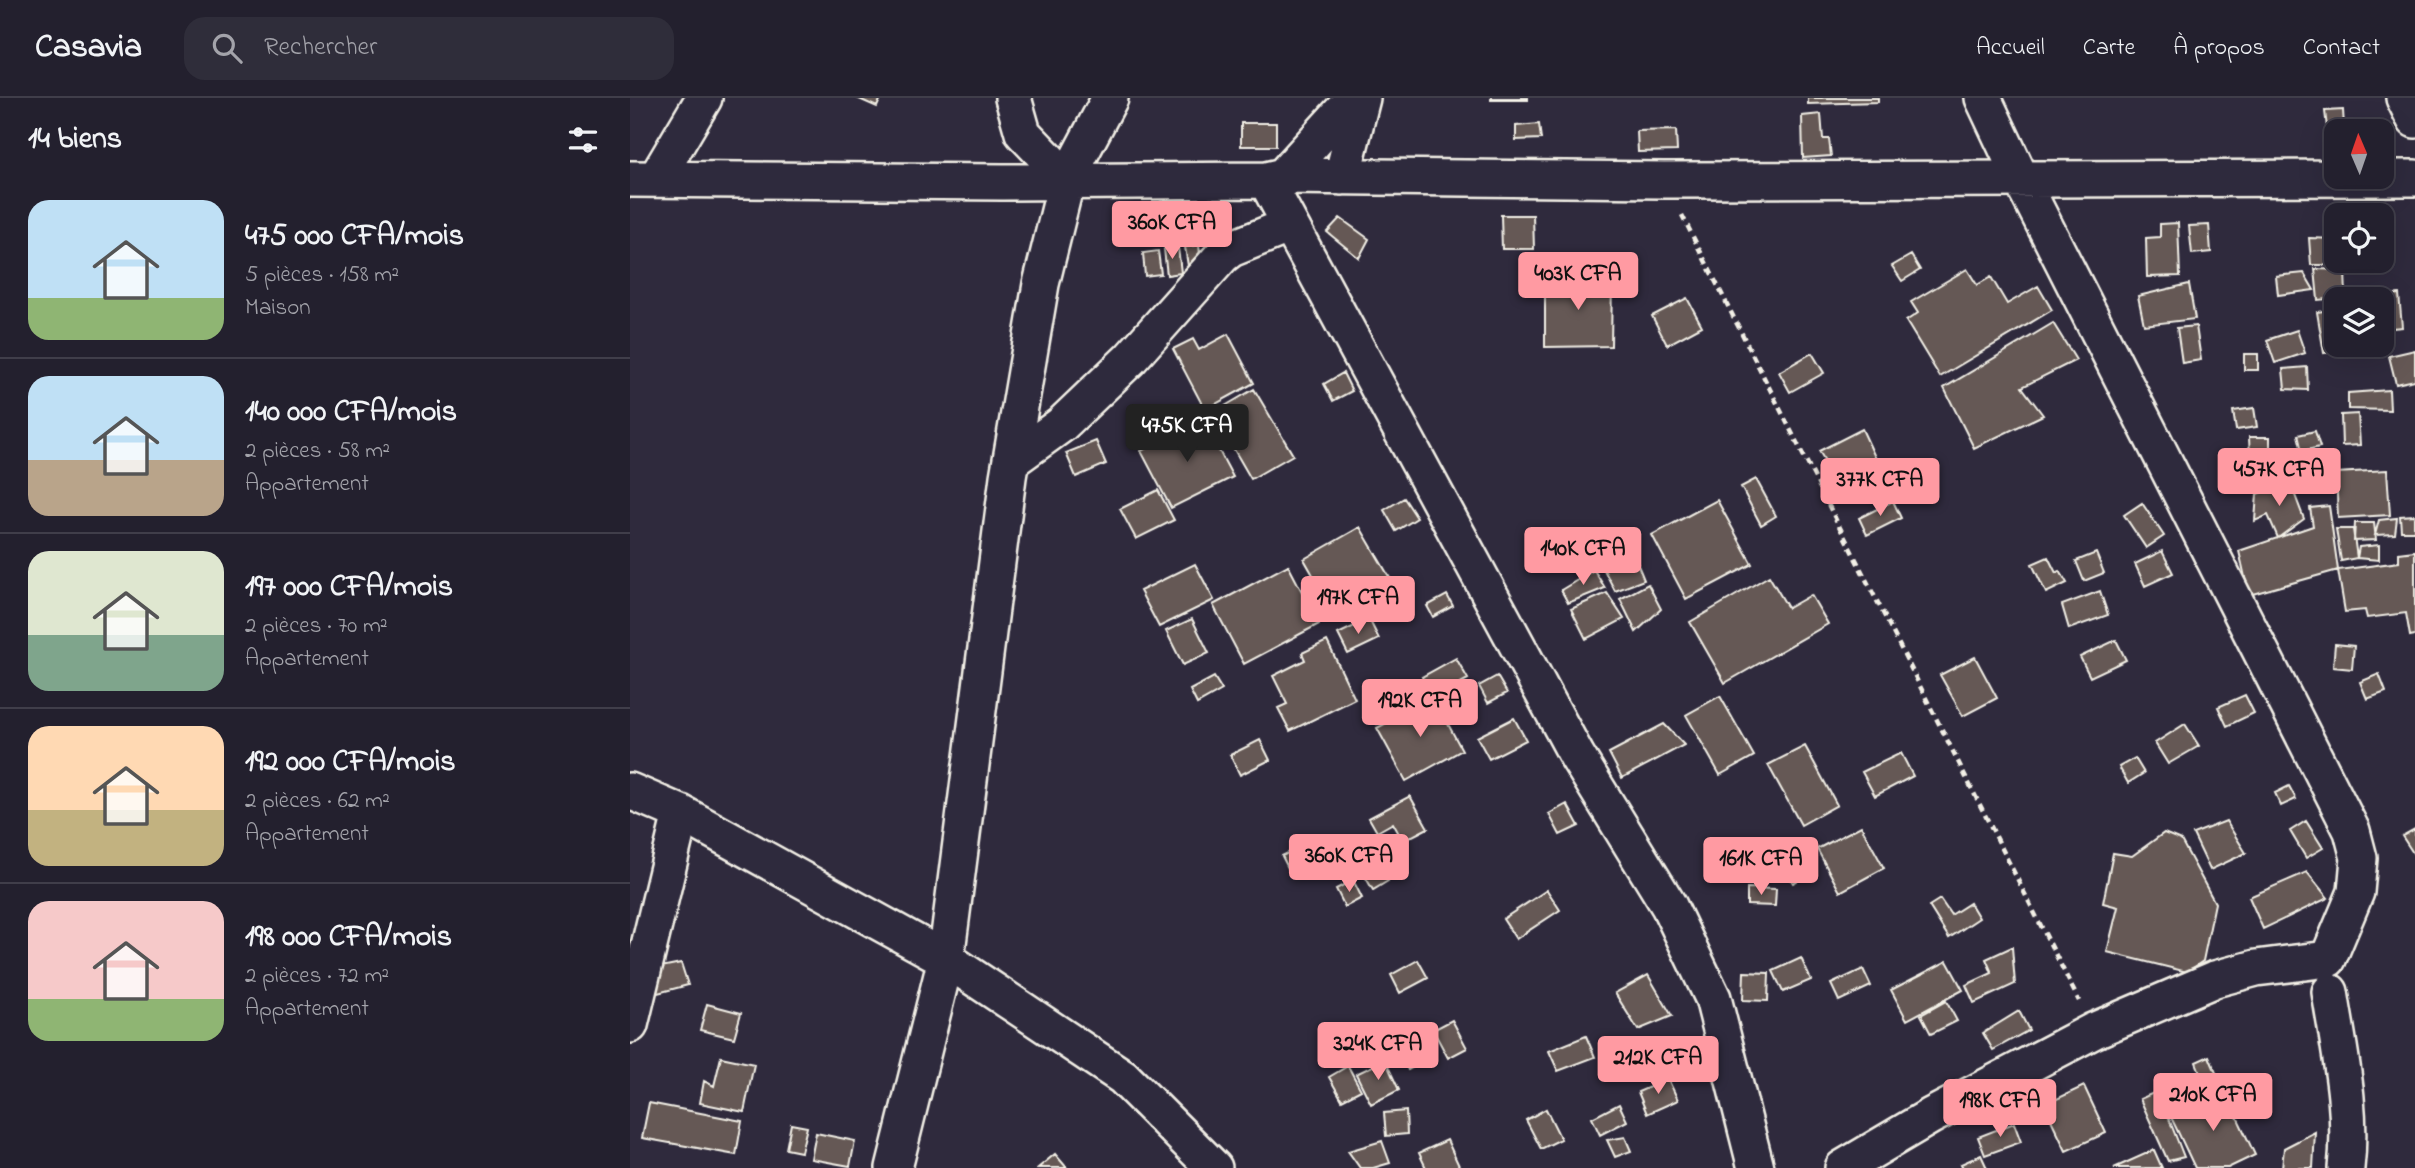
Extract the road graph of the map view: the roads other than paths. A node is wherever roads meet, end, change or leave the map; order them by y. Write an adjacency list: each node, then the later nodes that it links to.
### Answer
1 (704, 98): 14 (street)
2 (1013, 98): 15 (street)
3 (1110, 98): 15 (street)
4 (1353, 98): 10 (street)
5 (1362, 98): 9 (street)
6 (1983, 98): 16 (street)
7 (2404, 98): 8 (street)
8 (2415, 120)
9 (1342, 177): 10 (street); 16 (street)
10 (1275, 178): 15 (street); 19 (street)
11 (2324, 178): 16 (street)
12 (2394, 178): 13 (street)
13 (2415, 178)
14 (643, 179): 15 (street)
15 (1067, 180): 20 (street)
16 (2022, 181): 29 (street)
17 (2394, 185): 18 (street)
18 (2415, 192)
19 (1290, 225): 20 (street); 28 (street)
20 (1011, 461): 23 (street)
21 (630, 790): 22 (street)
22 (681, 813): 23 (street); 25 (street)
23 (946, 959): 26 (street); 27 (street)
24 (2330, 992): 30 (street)
25 (630, 1026)
26 (894, 1168)
27 (1214, 1168)
28 (1756, 1168)
29 (1843, 1168)
30 (2346, 1168)

